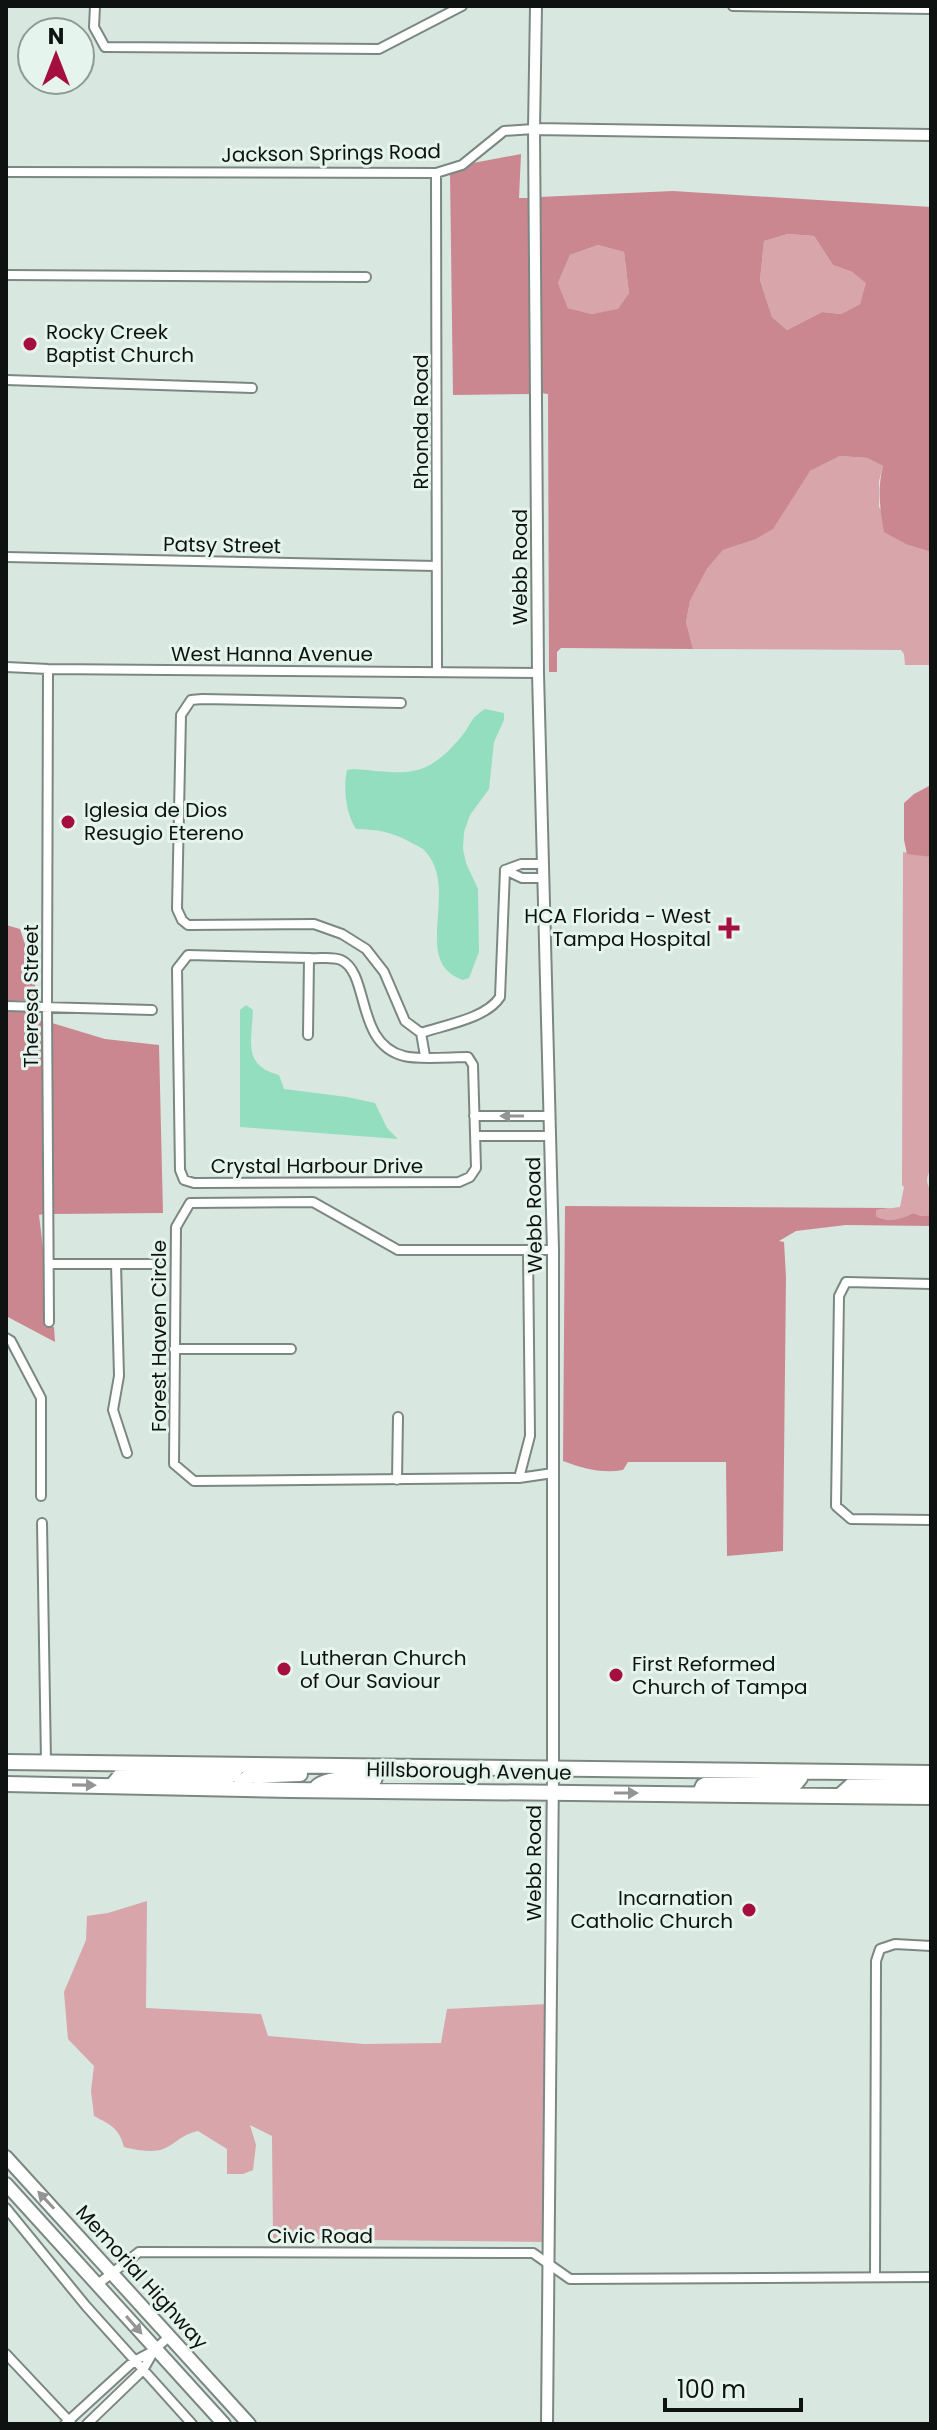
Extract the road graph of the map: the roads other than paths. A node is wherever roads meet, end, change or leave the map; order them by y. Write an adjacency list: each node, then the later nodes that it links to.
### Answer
1 (95, 6): 2 (street)
2 (462, 6)
3 (536, 6): 6 (street, Webb Road)
4 (733, 6): 5 (street)
5 (931, 9)
6 (534, 129): 7 (street, Jackson Springs Road); 9 (street, Jackson Springs Road); 19 (street, Webb Road)
7 (931, 135)
8 (6, 172): 9 (street, Jackson Springs Road)
9 (436, 173): 15 (street, Rhonda Road)
10 (6, 275): 11 (street)
11 (366, 277)
12 (6, 380): 13 (street)
13 (252, 388)
14 (6, 557): 15 (street, Patsy Street)
15 (436, 566): 18 (street, Rhonda Road)
16 (6, 667): 17 (street, West Hanna Avenue)
17 (48, 669): 18 (street, West Hanna Avenue); 25 (street, Theresa Street)
18 (437, 670): 19 (street, West Hanna Avenue)
19 (538, 673): 21 (street, Webb Road)
20 (401, 703): 28 (street)
21 (543, 864): 22 (street); 23 (street, Webb Road)
22 (505, 870): 23 (street); 28 (street)
23 (544, 878): 32 (street, Webb Road)
24 (309, 958): 29 (street); 30 (street, Crystal Harbour Drive); 33 (street, Crystal Harbour Drive)
25 (47, 1005): 26 (street); 27 (street); 37 (street, Theresa Street)
26 (6, 1006)
27 (152, 1010)
28 (421, 1033): 30 (street)
29 (308, 1035)
30 (425, 1056): 31 (street, Crystal Harbour Drive)
31 (474, 1116): 32 (street, one-way to 31); 33 (street, Crystal Harbour Drive)
32 (550, 1116): 34 (street, Webb Road)
33 (475, 1136): 34 (street)
34 (550, 1136): 36 (street, Webb Road)
35 (528, 1250): 36 (street, Forest Haven Circle); 43 (street, Forest Haven Circle); 48 (street)
36 (553, 1250): 47 (street, Webb Road)
37 (49, 1264): 38 (street); 41 (street, Theresa Street)
38 (116, 1264): 39 (street); 46 (street)
39 (156, 1264)
40 (931, 1284): 51 (street)
41 (49, 1322)
42 (6, 1338): 50 (street)
43 (174, 1349): 44 (street); 49 (street, Forest Haven Circle)
44 (291, 1349)
45 (398, 1417): 49 (street)
46 (127, 1453)
47 (553, 1473): 48 (street, Forest Haven Circle); 59 (street, Webb Road)
48 (519, 1478): 49 (street, Forest Haven Circle)
49 (397, 1480)
50 (41, 1496)
51 (931, 1520)
52 (42, 1523): 54 (street)
53 (6, 1762): 54 (main road, Hillsborough Avenue)
54 (46, 1762): 55 (main road, Hillsborough Avenue)
55 (100, 1763): 56 (main road, Hillsborough Avenue); 62 (main road)
56 (238, 1765): 57 (main road, Hillsborough Avenue); 64 (main road)
57 (327, 1766): 58 (main road, Hillsborough Avenue); 65 (main road)
58 (379, 1767): 59 (main road, Hillsborough Avenue); 66 (main road)
59 (553, 1769): 60 (main road, Hillsborough Avenue); 67 (street, Webb Road)
60 (802, 1772): 61 (main road, Hillsborough Avenue); 68 (main road)
61 (931, 1773)
62 (6, 1783): 64 (main road, Hillsborough Avenue, one-way to 64)
63 (931, 1785): 69 (main road)
64 (112, 1786): 65 (main road, Hillsborough Avenue)
65 (238, 1788): 66 (main road, Hillsborough Avenue)
66 (314, 1790): 67 (main road, Hillsborough Avenue)
67 (552, 1792): 68 (main road, Hillsborough Avenue, one-way to 68); 75 (street, Webb Road)
68 (700, 1793): 69 (main road, Hillsborough Avenue)
69 (841, 1795): 70 (main road, Hillsborough Avenue)
70 (931, 1797)
71 (931, 1946): 77 (street)
72 (6, 2157): 76 (main road, Memorial Highway, one-way to 72)
73 (6, 2184): 79 (main road, Memorial Highway)
74 (6, 2208): 83 (street)
75 (550, 2264): 76 (street, Civic Road); 77 (street, Civic Road); 90 (street, Webb Road)
76 (112, 2272): 79 (street, Civic Road); 80 (main road, Memorial Highway)
77 (875, 2277): 78 (street, Civic Road)
78 (931, 2277)
79 (98, 2284): 81 (main road, Memorial Highway, one-way to 81)
80 (170, 2336): 81 (street); 89 (main road, Memorial Highway)
81 (155, 2349): 83 (street); 84 (street); 88 (main road, Memorial Highway)
82 (6, 2354): 85 (street)
83 (134, 2361): 84 (street); 85 (street)
84 (143, 2370): 86 (street); 87 (street)
85 (69, 2423)
86 (87, 2424)
87 (192, 2424)
88 (224, 2424)
89 (249, 2424)
90 (547, 2424)

